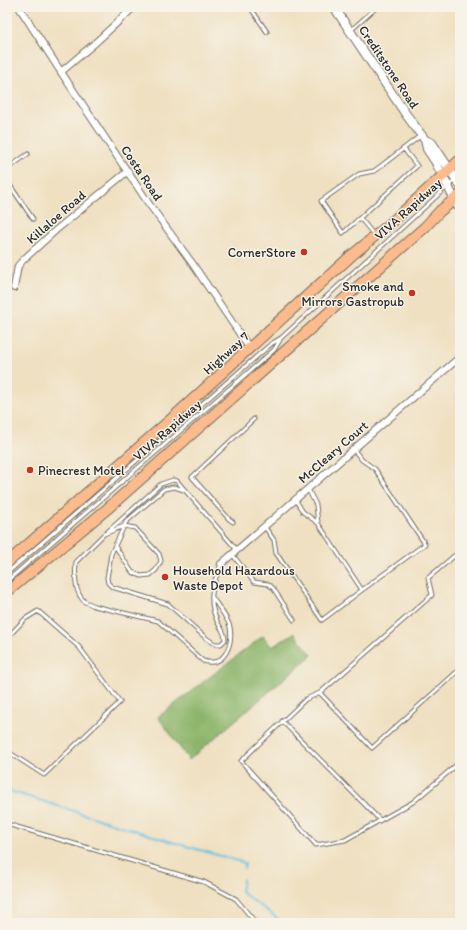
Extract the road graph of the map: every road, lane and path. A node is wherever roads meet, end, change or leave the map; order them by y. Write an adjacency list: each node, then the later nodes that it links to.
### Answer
1 (19, 7): 8 (street, Costa Road)
2 (134, 7): 8 (street)
3 (250, 7): 7 (lane)
4 (334, 7): 6 (street, Creditstone Road)
5 (377, 7): 6 (lane)
6 (350, 31): 9 (street, Creditstone Road)
7 (267, 32)
8 (61, 72): 14 (street, Costa Road)
9 (423, 138): 10 (lane); 15 (street, Creditstone Road)
10 (404, 149): 21 (lane); 21 (lane)
11 (28, 154): 13 (lane)
12 (460, 160): 15 (main road, Highway 7)
13 (7, 169)
14 (128, 171): 24 (street, Killaloe Road); 26 (street, Costa Road)
15 (446, 172): 16 (street, Creditstone Road); 18 (street, Creditstone Road); 23 (main road, Highway 7)
16 (459, 179): 18 (lane, VIVA Rapidway)
17 (7, 181): 22 (lane)
18 (448, 187): 19 (street, Creditstone Road); 25 (lane, VIVA Rapidway)
19 (457, 198): 20 (street, Creditstone Road); 46 (main road)
20 (460, 210)
21 (360, 218): 23 (lane)
22 (33, 219)
23 (375, 236): 26 (main road, Highway 7)
24 (14, 288)
25 (281, 338): 43 (lane, VIVA Rapidway); 44 (lane, VIVA Rapidway)
26 (250, 349): 41 (main road, Highway 7)
27 (460, 357): 29 (street, McCleary Court)
28 (254, 419): 33 (lane)
29 (353, 449): 30 (street, McCleary Court); 45 (lane)
30 (307, 489): 32 (street, McCleary Court); 34 (lane)
31 (184, 490): 35 (lane); 37 (lane); 40 (lane)
32 (295, 499): 34 (lane); 36 (street, McCleary Court)
33 (233, 522)
34 (318, 523): 45 (lane)
35 (124, 526): 37 (lane); 38 (lane); 38 (lane)
36 (264, 526): 40 (street, McCleary Court); 45 (lane)
37 (104, 534): 47 (lane)
38 (115, 546): 47 (lane)
39 (460, 551): 51 (lane)
40 (235, 552): 42 (street, McCleary Court); 48 (lane)
41 (7, 563)
42 (221, 564): 47 (lane)
43 (7, 573)
44 (7, 581)
45 (362, 590)
46 (7, 592)
47 (212, 597)
48 (294, 620)
49 (7, 638): 53 (lane)
50 (460, 669): 51 (lane)
51 (320, 692): 52 (lane)
52 (282, 721): 55 (lane); 55 (lane)
53 (7, 751)
54 (460, 762): 55 (lane)
55 (380, 820)
56 (7, 824): 57 (lane)
57 (256, 923)

